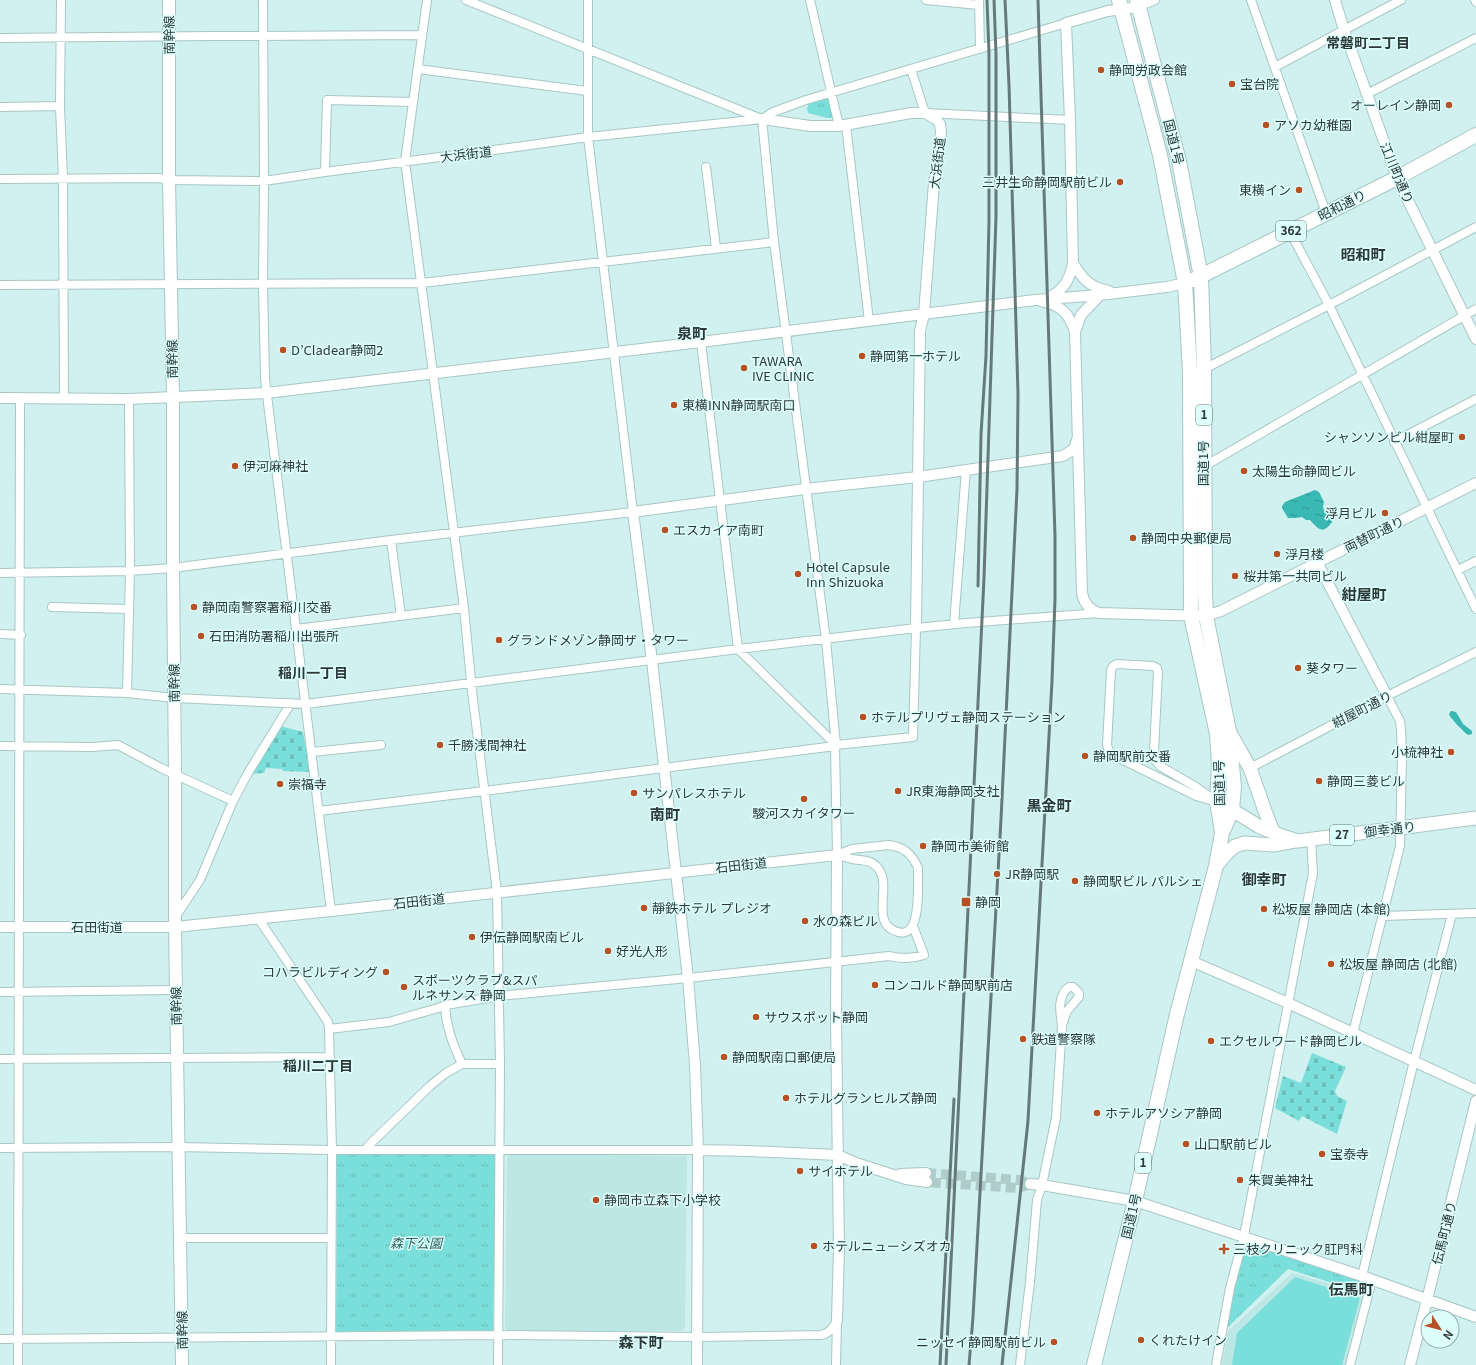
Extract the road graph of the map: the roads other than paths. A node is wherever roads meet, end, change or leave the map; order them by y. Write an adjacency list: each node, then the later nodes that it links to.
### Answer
1 (61, 0): 21 (street)
2 (169, 0): 18 (main road, 南幹線)
3 (263, 0): 20 (street)
4 (428, 0): 19 (street)
5 (466, 0): 24 (street, 大浜街道)
6 (588, 0): 24 (street)
7 (810, 0): 30 (street)
8 (926, 0): 13 (street)
9 (1155, 0): 14 (street)
10 (1251, 0): 26 (street)
11 (1335, 0): 17 (street, 江川町通り)
12 (1401, 0): 17 (street)
13 (979, 2): 25 (street)
14 (1138, 3): 15 (street); 57 (highway, 国道1号 / 1)
15 (1120, 4): 16 (street); 59 (highway, 国道1号 / 1)
16 (1066, 23): 25 (street); 37 (street)
17 (1344, 30): 26 (street); 31 (street, 江川町通り)
18 (169, 35): 20 (street); 21 (street); 47 (main road, 南幹線)
19 (422, 35): 20 (street); 27 (street)
20 (263, 36): 48 (street)
21 (61, 37): 22 (street); 33 (street)
22 (0, 38)
23 (1476, 38): 31 (street)
24 (588, 48): 29 (street); 36 (street, 大浜街道)
25 (980, 49): 28 (street)
26 (1276, 67): 49 (street)
27 (418, 69): 29 (street); 32 (street)
28 (911, 69): 30 (street); 35 (street)
29 (587, 91): 40 (street)
30 (832, 92): 36 (street); 38 (street)
31 (1367, 94): 44 (street, 江川町通り)
32 (413, 102): 41 (street); 43 (street)
33 (60, 106): 34 (street); 46 (street)
34 (0, 107)
35 (925, 113): 37 (street); 38 (street, 大浜街道); 70 (street, 大浜街道)
36 (762, 119): 38 (street, 大浜街道); 40 (street, 大浜街道); 52 (street)
37 (1070, 120): 56 (street)
38 (843, 126): 72 (street)
39 (1476, 135): 44 (highway, 昭和通り / 362)
40 (588, 137): 41 (street, 大浜街道); 55 (street)
41 (405, 161): 43 (street, 大浜街道); 58 (street)
42 (706, 167): 53 (street)
43 (325, 172): 48 (street, 大浜街道)
44 (1396, 178): 49 (highway, 昭和通り / 362); 54 (street, 江川町通り)
45 (0, 179): 46 (street, 大浜街道)
46 (62, 179): 47 (street, 大浜街道); 60 (street)
47 (170, 180): 48 (street, 大浜街道); 61 (main road, 南幹線)
48 (264, 181): 62 (street)
49 (1326, 213): 51 (highway, 昭和通り / 362)
50 (1476, 227): 54 (street)
51 (1290, 232): 57 (highway, 昭和通り / 362); 68 (street)
52 (774, 242): 53 (street); 73 (street)
53 (716, 248): 55 (street)
54 (1433, 249): 68 (street); 71 (street, 江川町通り)
55 (602, 261): 58 (street); 77 (street)
56 (1073, 263): 64 (street); 66 (street)
57 (1201, 277): 59 (highway, 昭和通り / 362); 78 (highway, 国道1号 / 1)
58 (422, 283): 62 (street); 79 (street)
59 (1185, 283): 64 (street); 116 (highway, 国道1号 / 1)
60 (63, 284): 61 (street); 63 (street); 85 (street)
61 (171, 284): 62 (street); 82 (main road, 南幹線)
62 (263, 284): 81 (street)
63 (0, 285)
64 (1118, 292): 65 (street)
65 (1100, 295): 66 (street); 74 (street)
66 (1047, 299): 67 (street)
67 (1035, 300): 70 (street); 74 (street)
68 (1329, 305): 78 (street); 80 (street)
69 (1476, 309): 71 (street)
70 (924, 314): 72 (street); 94 (street, 大浜街道)
71 (1465, 315): 75 (street, 江川町通り); 80 (street)
72 (869, 321): 73 (street)
73 (786, 332): 76 (street); 96 (street)
74 (1075, 332): 88 (street)
75 (1476, 339)
76 (701, 342): 77 (street); 97 (street)
77 (613, 352): 79 (street); 99 (street)
78 (1204, 369): 91 (highway, 国道1号 / 1)
79 (432, 373): 81 (street); 100 (street)
80 (1362, 376): 89 (street); 91 (street)
81 (266, 394): 82 (street); 102 (street)
82 (173, 397): 86 (street); 105 (main road, 南幹線)
83 (0, 398): 84 (street)
84 (20, 398): 85 (street); 108 (street)
85 (64, 398): 86 (street)
86 (129, 399): 107 (street)
87 (1476, 399): 89 (street)
88 (1078, 437): 90 (street); 93 (street)
89 (1394, 442): 98 (street)
90 (1063, 456): 92 (street); 93 (street)
91 (1203, 467): 117 (highway, 国道1号 / 1)
92 (966, 470): 94 (street); 118 (street)
93 (1079, 471): 114 (street)
94 (918, 477): 96 (street); 119 (street, 大浜街道)
95 (1476, 483): 98 (street, 両替町通り)
96 (805, 489): 97 (street); 123 (street)
97 (720, 501): 99 (street); 124 (street)
98 (1427, 508): 104 (street, 両替町通り); 106 (street)
99 (633, 512): 100 (street); 126 (street)
100 (454, 532): 101 (street); 111 (street)
101 (392, 540): 102 (street); 115 (street)
102 (286, 554): 105 (street); 120 (street)
103 (1476, 561): 106 (street)
104 (1317, 562): 117 (street, 両替町通り); 131 (street)
105 (173, 568): 107 (street); 132 (main road, 南幹線)
106 (1458, 570): 113 (street)
107 (130, 571): 108 (street); 112 (street)
108 (21, 572): 109 (street); 122 (street)
109 (0, 573)
110 (52, 607): 112 (street)
111 (464, 608): 115 (street); 127 (street)
112 (129, 609): 130 (street)
113 (1476, 609)
114 (1099, 613): 116 (street); 118 (street)
115 (401, 616): 120 (street)
116 (1191, 616): 117 (street); 146 (highway, 国道1号 / 1)
117 (1206, 616): 135 (highway, 国道1号 / 1)
118 (954, 624): 119 (street)
119 (916, 628): 123 (street); 139 (street)
120 (296, 629): 134 (street)
121 (0, 634): 122 (street)
122 (21, 635): 129 (street)
123 (826, 640): 124 (street); 139 (street)
124 (738, 649): 126 (street); 139 (street)
125 (1476, 652): 131 (street, 紺屋町通り)
126 (652, 661): 127 (street); 141 (street)
127 (471, 684): 134 (street); 144 (street)
128 (0, 689): 129 (street)
129 (20, 689): 130 (street); 138 (street)
130 (127, 692): 132 (street)
131 (1387, 696): 142 (street, 紺屋町通り); 150 (street)
132 (174, 698): 133 (street); 143 (main road, 南幹線)
133 (291, 703): 134 (street); 145 (street)
134 (306, 704): 140 (street)
135 (1229, 731): 142 (main road); 147 (highway, 国道1号 / 1)
136 (381, 745): 140 (street)
137 (0, 746): 138 (street)
138 (20, 746): 143 (street); 166 (street)
139 (835, 746): 141 (street); 154 (street)
140 (312, 752): 148 (street)
141 (664, 768): 144 (street); 156 (street)
142 (1250, 768): 151 (main road)
143 (175, 775): 145 (street); 163 (main road, 南幹線)
144 (484, 791): 148 (street); 157 (street)
145 (233, 801): 163 (street)
146 (1217, 802): 146 (street); 147 (main road, 御幸通り / 27); 152 (highway, 国道1号 / 1)
147 (1232, 810): 151 (main road, 御幸通り / 27); 152 (highway, 国道1号 / 1)
148 (319, 811): 158 (street)
149 (1476, 818): 150 (main road, 御幸通り / 27)
150 (1401, 827): 153 (main road, 御幸通り / 27); 161 (street)
151 (1273, 832): 153 (main road, 御幸通り / 27)
152 (1222, 833): 155 (highway, 国道1号 / 1)
153 (1305, 840): 155 (main road, 27); 174 (street)
154 (837, 855): 156 (street, 石田街道); 164 (street); 164 (street); 168 (street)
155 (1216, 866): 167 (highway, 国道1号 / 1)
156 (676, 872): 157 (street, 石田街道); 169 (street)
157 (498, 892): 158 (street, 石田街道); 173 (street)
158 (331, 911): 162 (street, 石田街道)
159 (1476, 913): 160 (street)
160 (1452, 914): 161 (street); 183 (street)
161 (1383, 916): 178 (street)
162 (258, 918): 163 (street, 石田街道); 177 (street)
163 (175, 921): 166 (street, 石田街道); 170 (main road, 南幹線)
164 (913, 926): 168 (street)
165 (0, 927): 166 (street, 石田街道)
166 (19, 928): 172 (street)
167 (1191, 961): 174 (street); 199 (highway, 国道1号 / 1)
168 (837, 962): 169 (street); 195 (street)
169 (688, 978): 173 (street); 194 (street)
170 (176, 990): 172 (street); 180 (main road, 南幹線)
171 (0, 992): 172 (street)
172 (19, 992): 182 (street)
173 (498, 996): 175 (street); 185 (street)
174 (1288, 1003): 178 (street); 200 (street)
175 (444, 1006): 177 (street); 184 (street)
176 (1062, 1025): 198 (street)
177 (329, 1029): 179 (street)
178 (1354, 1033): 183 (street)
179 (330, 1057): 180 (street); 192 (street)
180 (177, 1058): 182 (street); 188 (main road, 南幹線)
181 (0, 1059): 182 (street)
182 (19, 1059): 190 (street)
183 (1414, 1061): 186 (street); 203 (street)
184 (462, 1064): 185 (street); 193 (street)
185 (500, 1064): 191 (street)
186 (1476, 1090)
187 (1476, 1101): 205 (street, 伝馬町通り)
188 (178, 1147): 190 (street); 192 (street); 201 (main road, 南幹線)
189 (0, 1148): 190 (street)
190 (18, 1148): 213 (street)
191 (499, 1149): 193 (street); 194 (street); 208 (street)
192 (332, 1150): 193 (street); 202 (street)
193 (365, 1150)
194 (698, 1150): 195 (street); 211 (street)
195 (838, 1155): 196 (street); 207 (street)
196 (926, 1177)
197 (1030, 1184): 198 (street)
198 (1042, 1185): 199 (street); 220 (street)
199 (1135, 1201): 200 (street); 221 (highway, 国道1号 / 1)
200 (1244, 1236): 203 (street); 222 (street)
201 (181, 1238): 202 (street); 210 (main road, 南幹線)
202 (330, 1238): 209 (street)
203 (1362, 1276): 204 (street)
204 (1372, 1280): 205 (street); 223 (street)
205 (1427, 1300): 206 (street); 224 (street, 伝馬町通り)
206 (1476, 1317)
207 (837, 1320): 211 (street); 219 (street)
208 (497, 1335): 209 (street); 211 (street); 217 (street)
209 (331, 1336): 210 (street); 216 (street)
210 (182, 1337): 213 (street); 215 (main road, 南幹線)
211 (697, 1337): 218 (street)
212 (0, 1339): 213 (street)
213 (18, 1339): 214 (street)
214 (18, 1365)
215 (182, 1365)
216 (331, 1365)
217 (498, 1365)
218 (697, 1365)
219 (836, 1365)
220 (1020, 1365)
221 (1094, 1365)
222 (1216, 1365)
223 (1350, 1365)
224 (1410, 1365)

